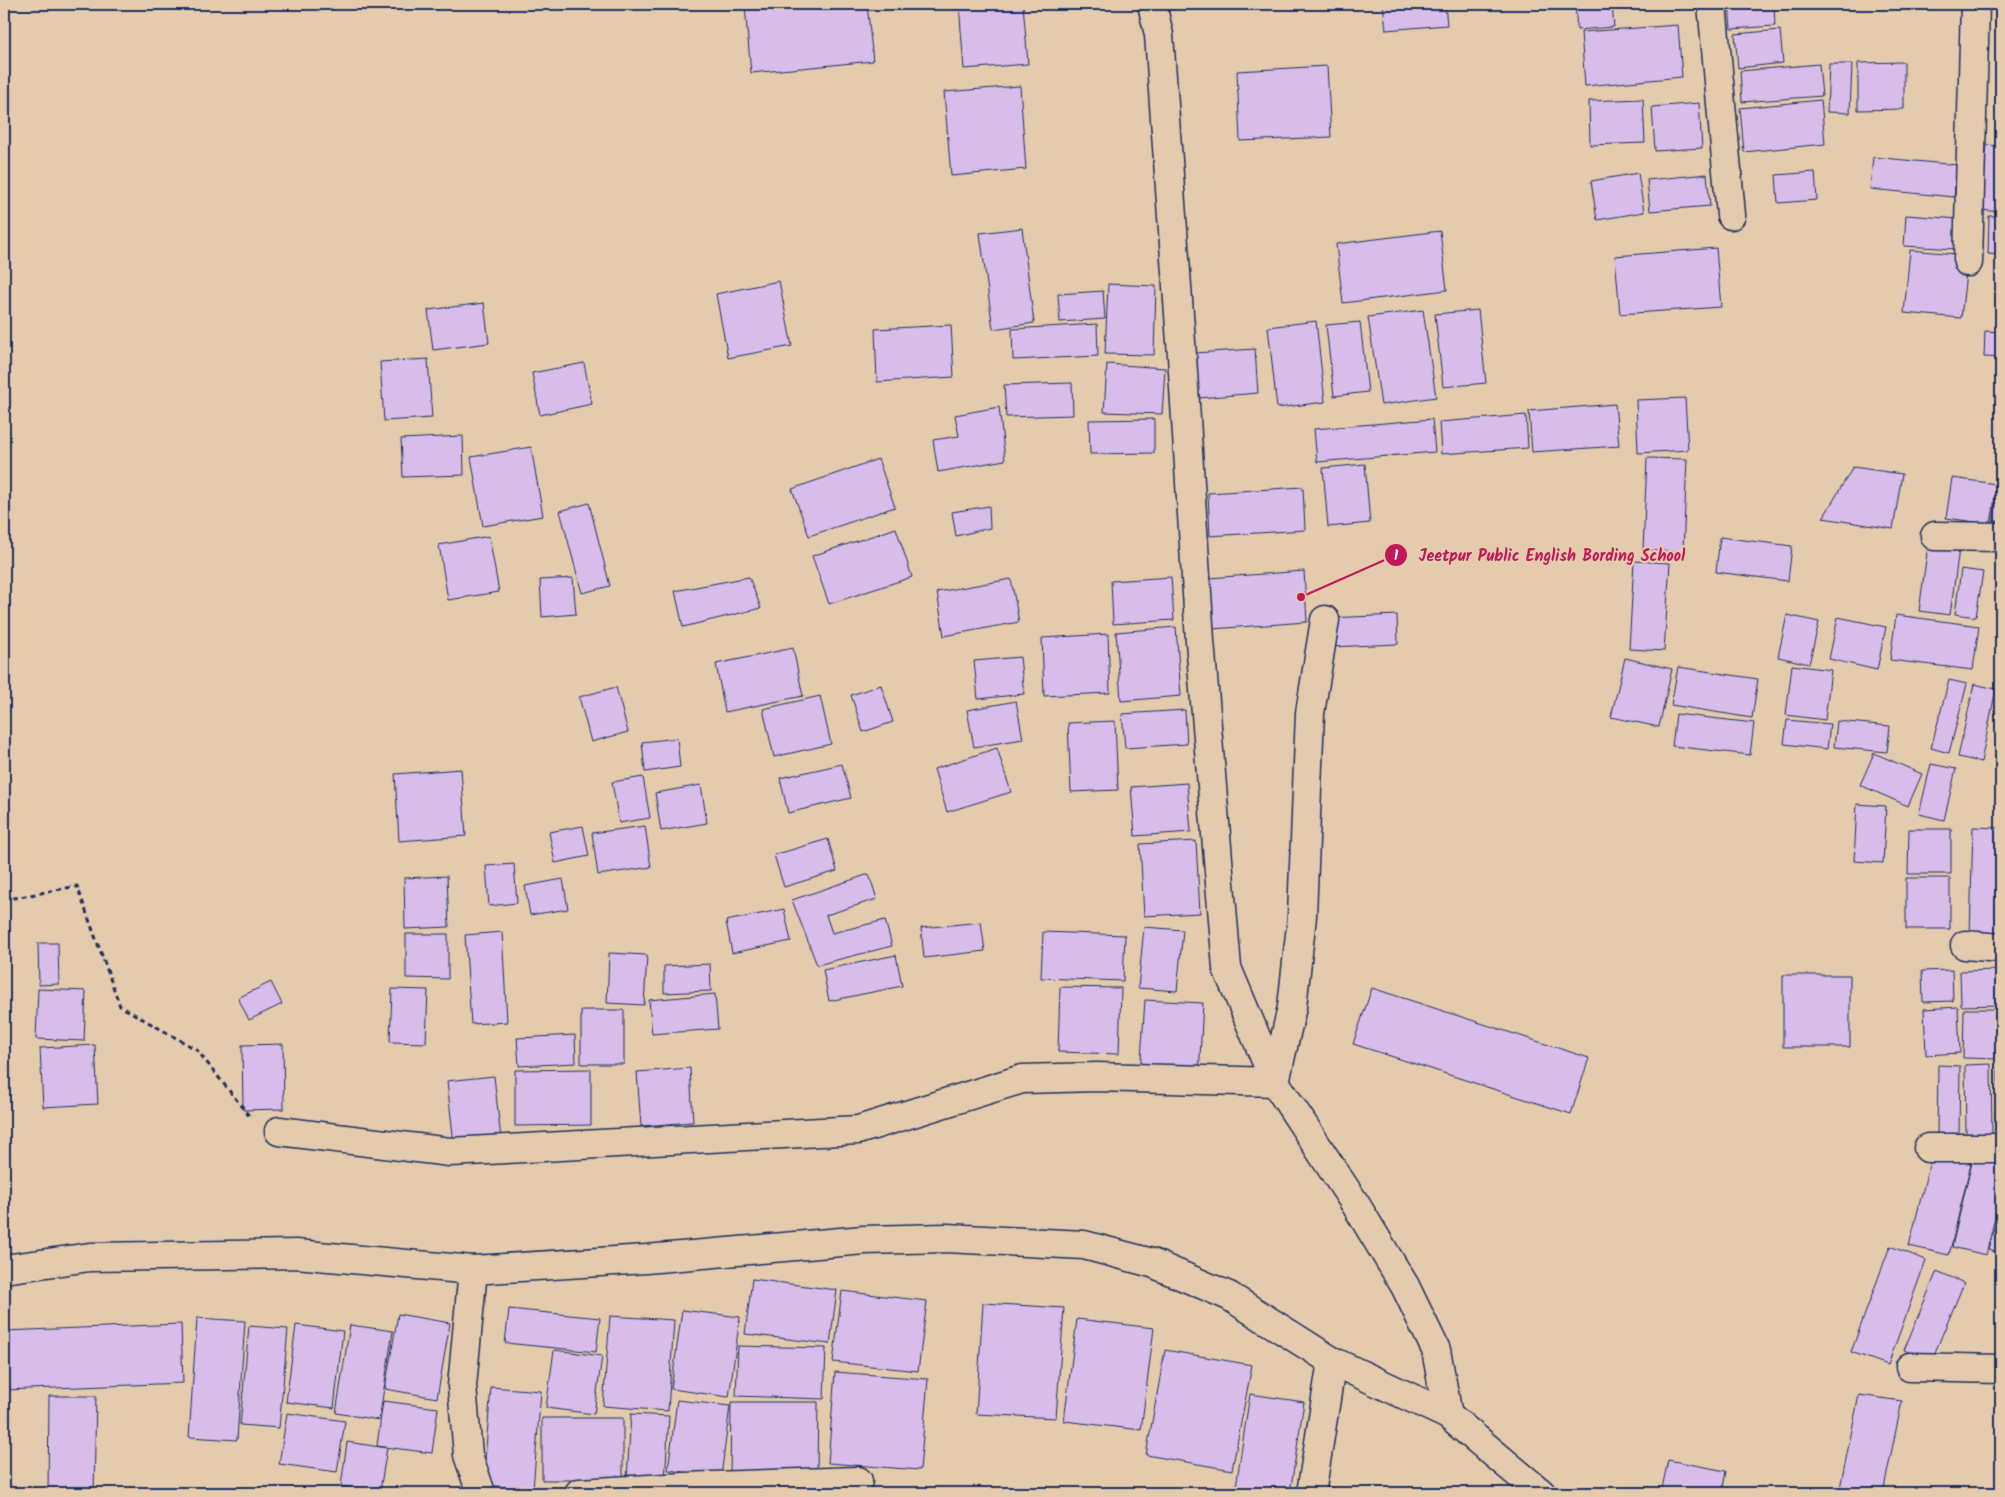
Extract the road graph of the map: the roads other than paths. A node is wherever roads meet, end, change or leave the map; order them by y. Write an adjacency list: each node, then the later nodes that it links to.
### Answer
1 (1152, 4): 11 (street)
2 (1712, 4): 4 (street)
3 (1975, 4): 5 (street)
4 (1731, 216)
5 (1968, 262)
6 (1934, 536): 7 (street)
7 (2001, 537)
8 (1325, 620): 11 (street)
9 (1965, 945): 10 (street)
10 (2001, 948)
11 (1275, 1082): 12 (street); 20 (street)
12 (279, 1131)
13 (1928, 1148): 14 (street)
14 (2001, 1148)
15 (4, 1270): 16 (street)
16 (473, 1270): 17 (street); 22 (street)
17 (1332, 1361): 20 (street); 24 (street)
18 (1910, 1367): 19 (street)
19 (2001, 1369)
20 (1448, 1416): 25 (street)
21 (858, 1481): 23 (street)
22 (480, 1493)
23 (579, 1493)
24 (1311, 1493)
25 (1541, 1493)

